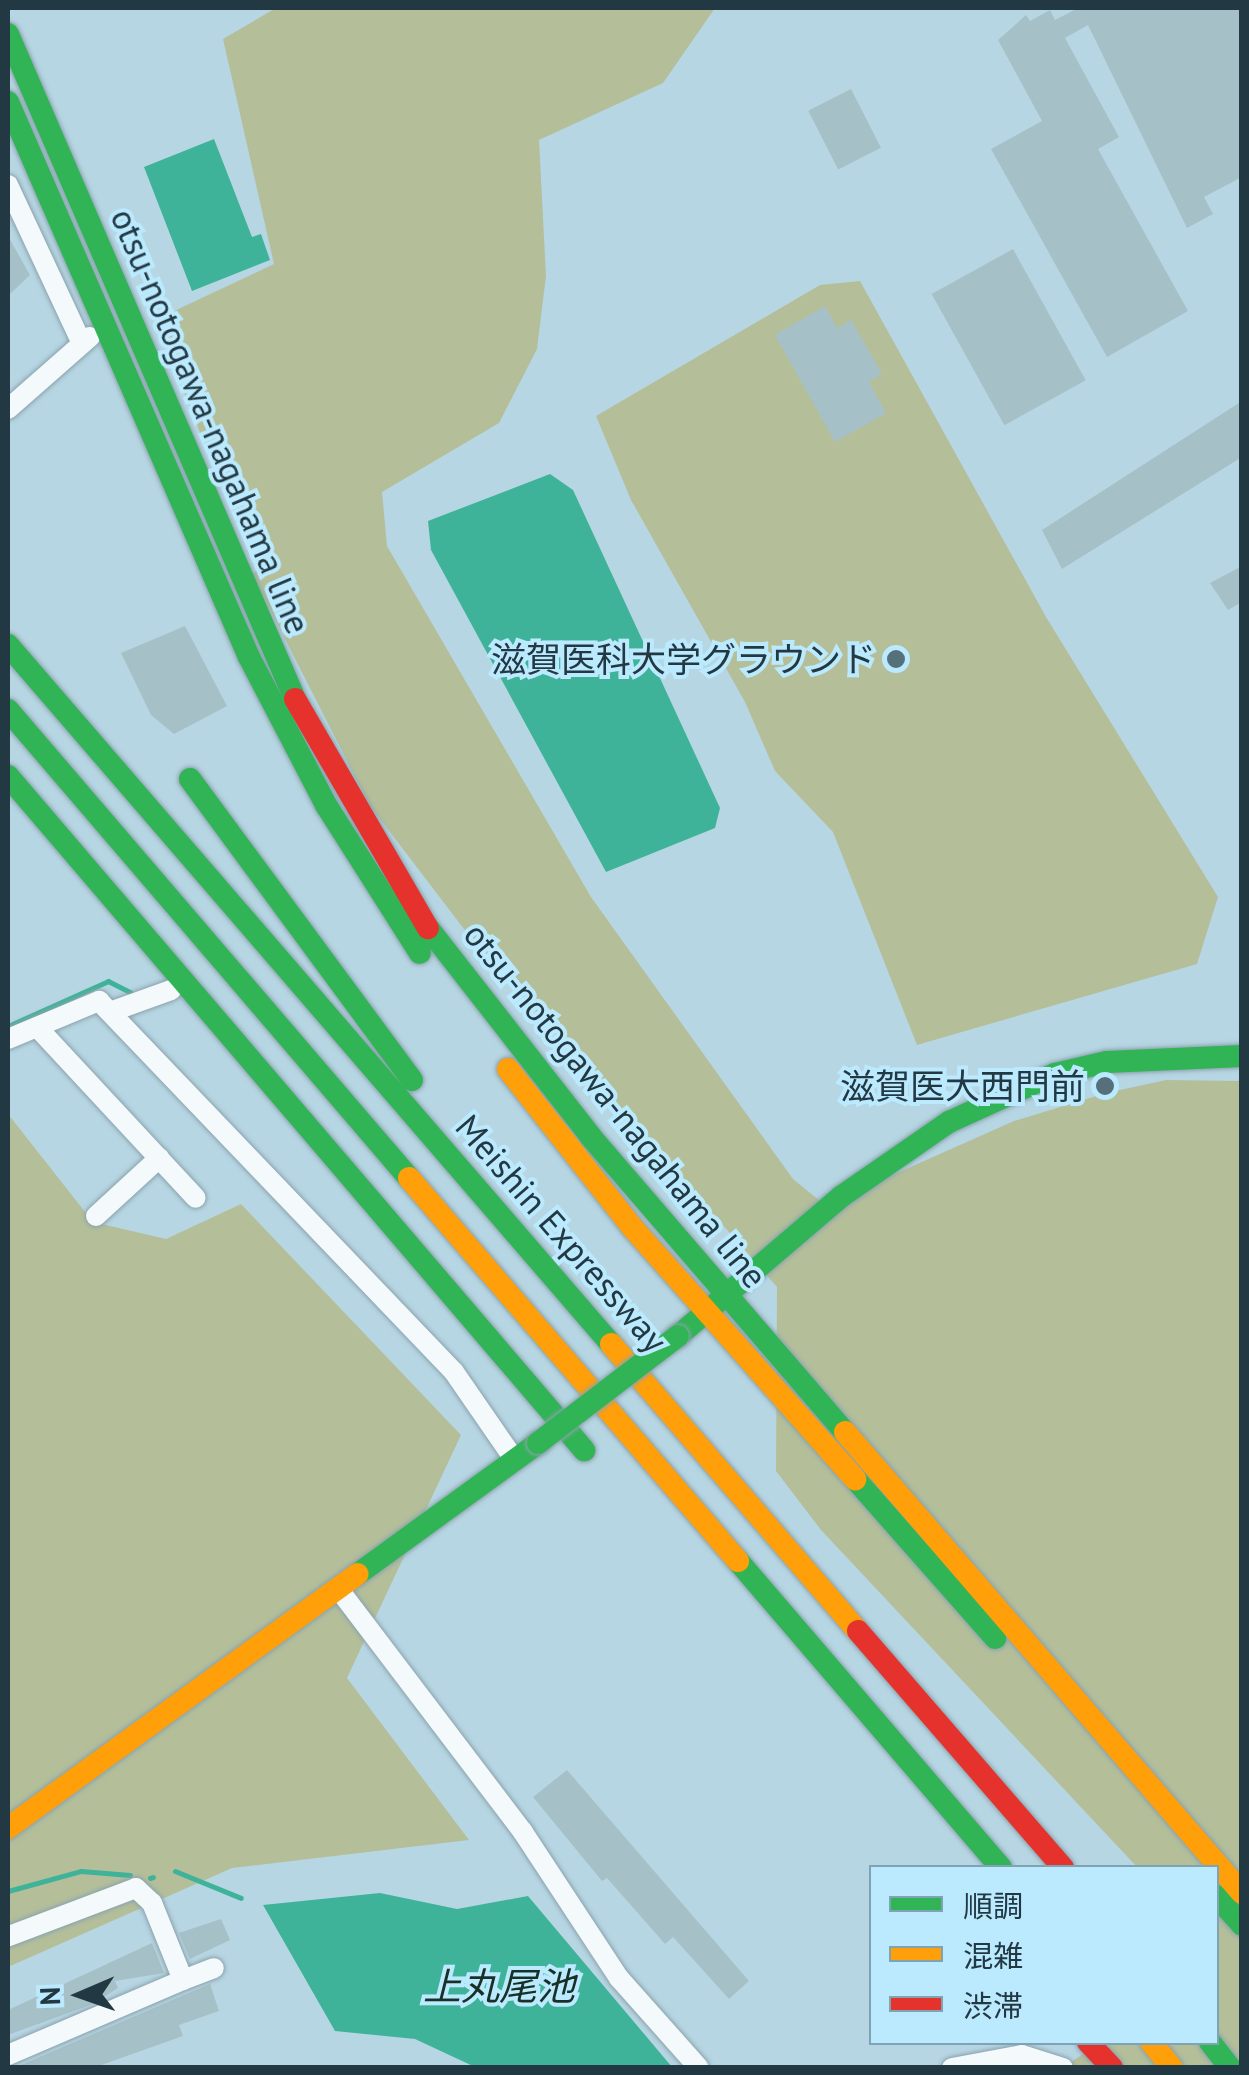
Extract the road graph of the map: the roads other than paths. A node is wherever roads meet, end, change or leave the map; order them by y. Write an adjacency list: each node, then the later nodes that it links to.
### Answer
1 (8, 34): 4 (main road, otsu-notogawa-nagahama line)
2 (8, 102): 5 (main road, otsu-notogawa-nagahama line)
3 (8, 185): 6 (street)
4 (125, 315): 5 (street); 21 (main road, otsu-notogawa-nagahama line)
5 (103, 326): 6 (street); 22 (main road, otsu-notogawa-nagahama line)
6 (82, 344): 7 (street)
7 (8, 410)
8 (8, 645): 20 (main road, Meishin Expressway)
9 (8, 710): 27 (main road)
10 (8, 776): 23 (main road)
11 (190, 779): 20 (main road)
12 (171, 990): 13 (street)
13 (110, 1012): 14 (street); 24 (street)
14 (36, 1027): 15 (street); 17 (street)
15 (8, 1039)
16 (1242, 1056): 21 (main road)
17 (159, 1158): 18 (street); 19 (street)
18 (196, 1198)
19 (96, 1216)
20 (556, 1278): 28 (main road, Meishin Expressway)
21 (726, 1296): 22 (main road); 30 (main road, otsu-notogawa-nagahama line)
22 (708, 1312): 24 (main road, bridge); 29 (main road, otsu-notogawa-nagahama line)
23 (584, 1450)
24 (514, 1459): 25 (main road)
25 (340, 1591): 26 (main road); 42 (street)
26 (8, 1828)
27 (998, 1865)
28 (1059, 1865)
29 (1189, 1865)
30 (1218, 1865)
31 (1219, 1866): 32 (main road, otsu-notogawa-nagahama line)
32 (1242, 1893)
33 (1219, 1899): 34 (main road)
34 (1242, 1925)
35 (9, 1936): 37 (street)
36 (214, 1968): 37 (street)
37 (183, 1980): 41 (street)
38 (1091, 2045): 45 (main road)
39 (1153, 2045): 46 (main road)
40 (1212, 2045): 47 (main road)
41 (8, 2055)
42 (699, 2068)
43 (952, 2068): 44 (street)
44 (1063, 2068)
45 (1112, 2068)
46 (1172, 2068)
47 (1230, 2068)

